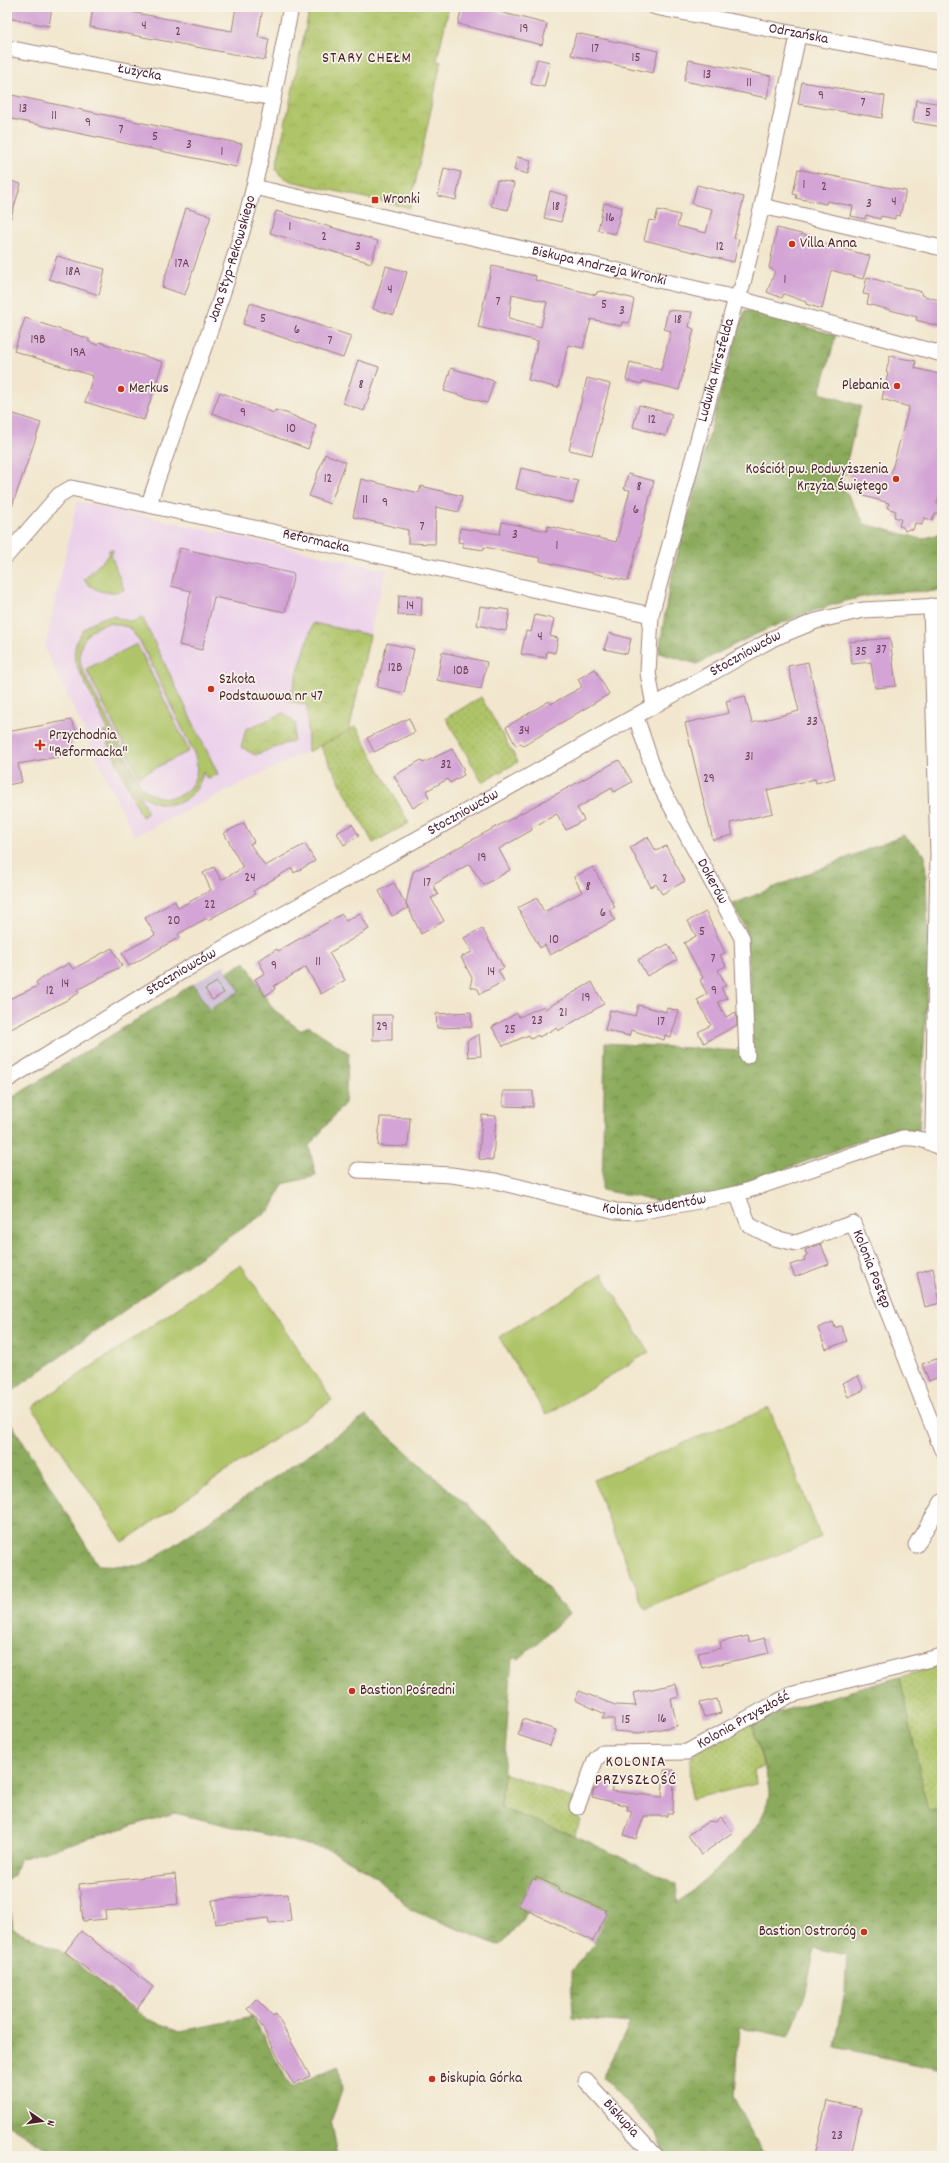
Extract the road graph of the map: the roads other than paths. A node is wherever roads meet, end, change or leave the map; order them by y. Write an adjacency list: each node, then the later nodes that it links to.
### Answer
1 (291, 7): 6 (street, Jana Styp-Rekowskiego)
2 (655, 7): 3 (street, Odrzańska)
3 (798, 36): 5 (street, Odrzańska); 8 (street, Ludwika Hirszfelda)
4 (7, 48): 6 (street, Łużycka)
5 (942, 62)
6 (273, 98): 7 (street, Jana Styp-Rekowskiego)
7 (254, 187): 10 (street, Biskupa Andrzeja Wronki); 12 (street, Jana Styp-Rekowskiego)
8 (762, 206): 9 (street); 10 (street, Ludwika Hirszfelda)
9 (942, 248)
10 (736, 298): 11 (street, Biskupa Andrzeja Wronki); 15 (street, Ludwika Hirszfelda)
11 (942, 354)
12 (149, 504): 13 (street, Reformacka); 15 (street, Reformacka)
13 (7, 555)
14 (937, 606): 16 (street, Stoczniowców); 20 (street)
15 (651, 615): 16 (street, Ludwika Hirszfelda)
16 (654, 706): 17 (street, Stoczniowców)
17 (636, 717): 18 (street, Dokerów); 19 (street, Stoczniowców)
18 (747, 1056)
19 (7, 1080)
20 (936, 1146): 22 (street, Kolonia Studentów)
21 (358, 1170): 22 (street, Kolonia Studentów)
22 (737, 1194): 23 (street, Kolonia Postęp)
23 (942, 1450)
24 (942, 1502): 25 (street)
25 (916, 1545)
26 (942, 1656): 27 (street, Kolonia Przyszłość)
27 (577, 1807)
28 (586, 2081): 29 (street, Biskupia)
29 (655, 2156)

